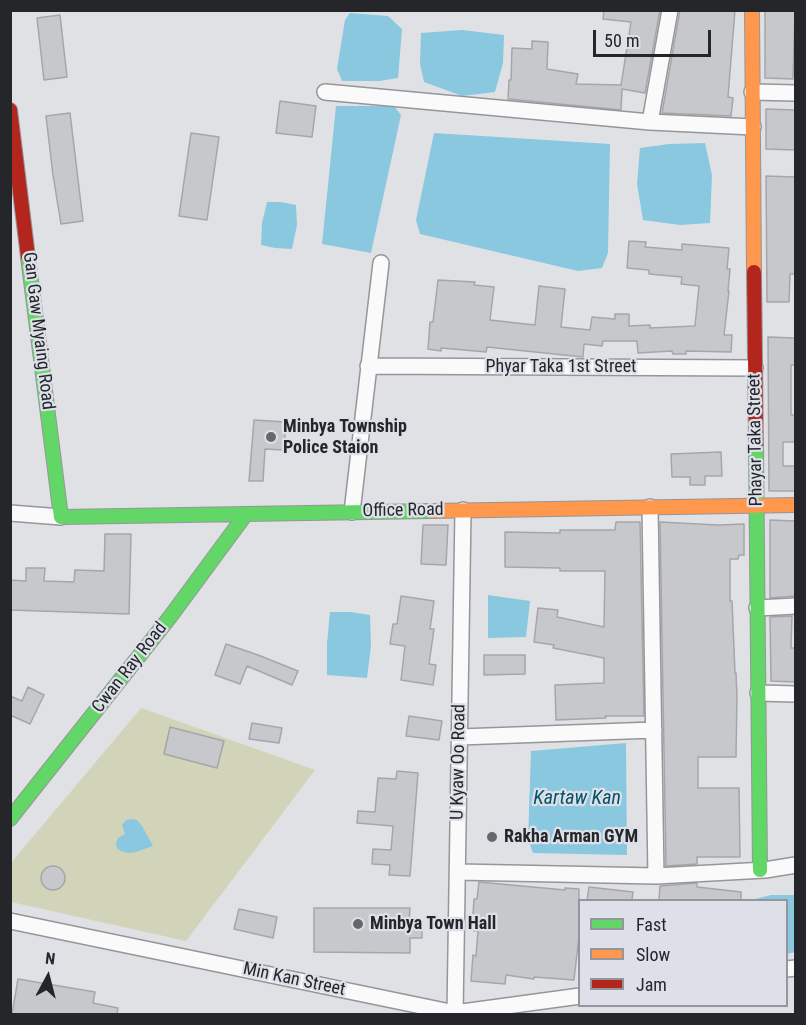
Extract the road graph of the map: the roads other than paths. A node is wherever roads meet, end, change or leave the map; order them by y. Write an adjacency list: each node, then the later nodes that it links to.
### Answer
1 (670, 10): 7 (street)
2 (752, 10): 4 (street, Phayar Taka Street)
3 (325, 92): 7 (street)
4 (752, 92): 5 (street); 8 (street, Phayar Taka Street)
5 (795, 93)
6 (10, 110): 19 (street, Gan Gaw Myaing Road)
7 (650, 122): 8 (street)
8 (753, 127): 11 (street, Phayar Taka Street)
9 (381, 263): 10 (street)
10 (368, 366): 11 (street, Phyar Taka 1st Street); 16 (street)
11 (755, 368): 13 (street, Phayar Taka Street)
12 (795, 504): 13 (street, Office Road)
13 (756, 505): 14 (street, Office Road); 21 (street, Phayar Taka Street)
14 (650, 507): 15 (street, Office Road); 24 (street)
15 (463, 510): 16 (street, Office Road); 25 (street, U Kyaw Oo Road)
16 (352, 512): 18 (street, Office Road)
17 (10, 513): 19 (street, Office Road)
18 (246, 514): 19 (street, Office Road); 26 (street, Cwan Ray Road)
19 (61, 516)
20 (795, 606): 21 (street)
21 (757, 608): 22 (street, Phayar Taka Street)
22 (758, 693): 23 (street); 28 (street, Phayar Taka Street)
23 (795, 694)
24 (654, 730): 25 (street); 30 (street)
25 (459, 737): 29 (street, U Kyaw Oo Road)
26 (10, 819)
27 (795, 865): 28 (street)
28 (760, 870): 30 (street)
29 (458, 872): 30 (street); 33 (street, U Kyaw Oo Road)
30 (656, 876)
31 (10, 921): 33 (street, Min Kan Street)
32 (578, 996): 33 (street, Min Kan Street)
33 (455, 1014)

